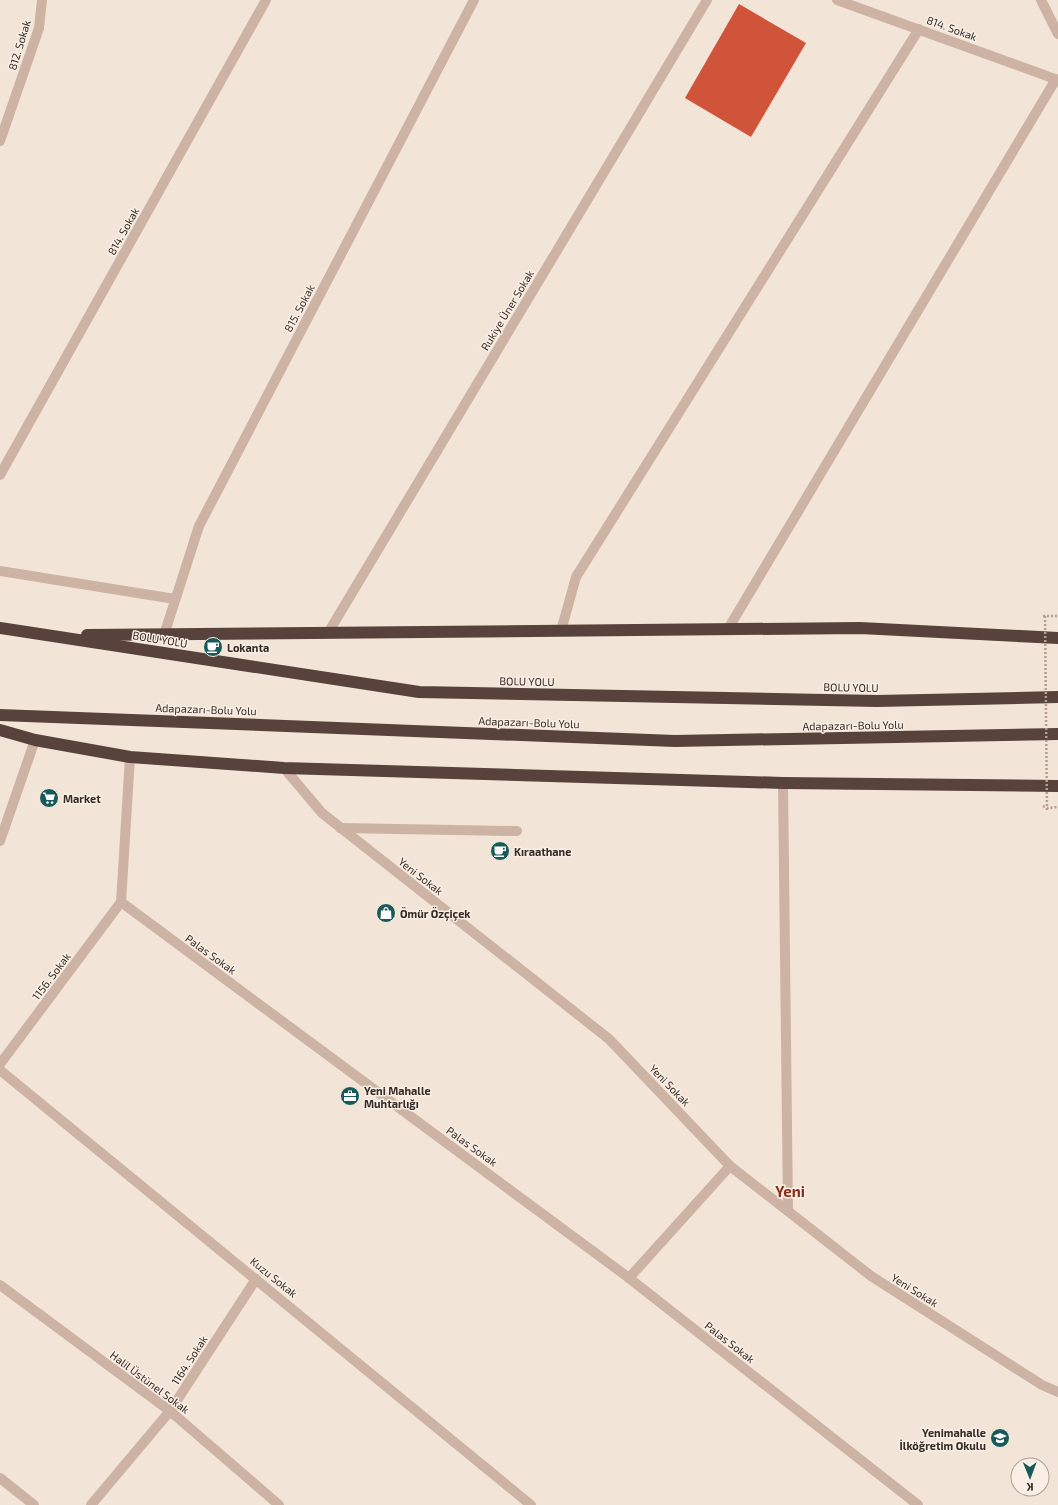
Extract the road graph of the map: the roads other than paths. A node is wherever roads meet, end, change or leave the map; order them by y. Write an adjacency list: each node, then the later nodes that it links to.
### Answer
1 (42, 0): 10 (street, 812. Sokak)
2 (266, 0): 11 (street, 814. Sokak)
3 (474, 0): 13 (street, 815. Sokak)
4 (707, 0): 17 (street, Rukiye Üner Sokak)
5 (836, 0): 7 (street, 814. Sokak)
6 (1042, 0): 8 (street)
7 (919, 29): 9 (street, 814. Sokak); 16 (street)
8 (1058, 34)
9 (1057, 79): 15 (street)
10 (0, 141)
11 (0, 474)
12 (0, 571): 13 (street)
13 (175, 599): 18 (street, 815. Sokak)
14 (0, 628): 19 (highway, BOLU YOLU)
15 (728, 629): 16 (highway); 20 (highway)
16 (561, 631): 17 (highway)
17 (328, 633): 18 (highway)
18 (164, 635): 19 (highway)
19 (52, 636): 21 (highway, BOLU YOLU)
20 (1058, 638)
21 (1058, 696)
22 (0, 715): 24 (highway, Adapazarı-Bolu Yolu)
23 (0, 730): 25 (highway)
24 (1058, 734)
25 (35, 740): 26 (highway); 32 (street)
26 (130, 757): 27 (highway); 33 (street)
27 (284, 768): 28 (highway); 30 (street, Yeni Sokak)
28 (783, 783): 29 (highway); 37 (street)
29 (1058, 786)
30 (340, 828): 31 (street); 36 (street, Yeni Sokak)
31 (517, 831)
32 (0, 841)
33 (121, 902): 34 (street, 1156. Sokak); 39 (street, Palas Sokak)
34 (0, 1064)
35 (0, 1070): 38 (street, Kuzu Sokak)
36 (730, 1166): 37 (street, Yeni Sokak); 39 (street)
37 (788, 1211): 41 (street, Yeni Sokak)
38 (256, 1278): 42 (street, 1164. Sokak); 47 (street, Kuzu Sokak)
39 (629, 1278): 48 (street, Palas Sokak)
40 (0, 1286): 42 (street, Halil Üstünel Sokak)
41 (1058, 1392)
42 (170, 1411): 45 (street, 1164. Sokak); 46 (street, Halil Üstünel Sokak)
43 (0, 1478): 44 (street)
44 (34, 1505)
45 (91, 1505)
46 (279, 1505)
47 (531, 1505)
48 (918, 1505)

